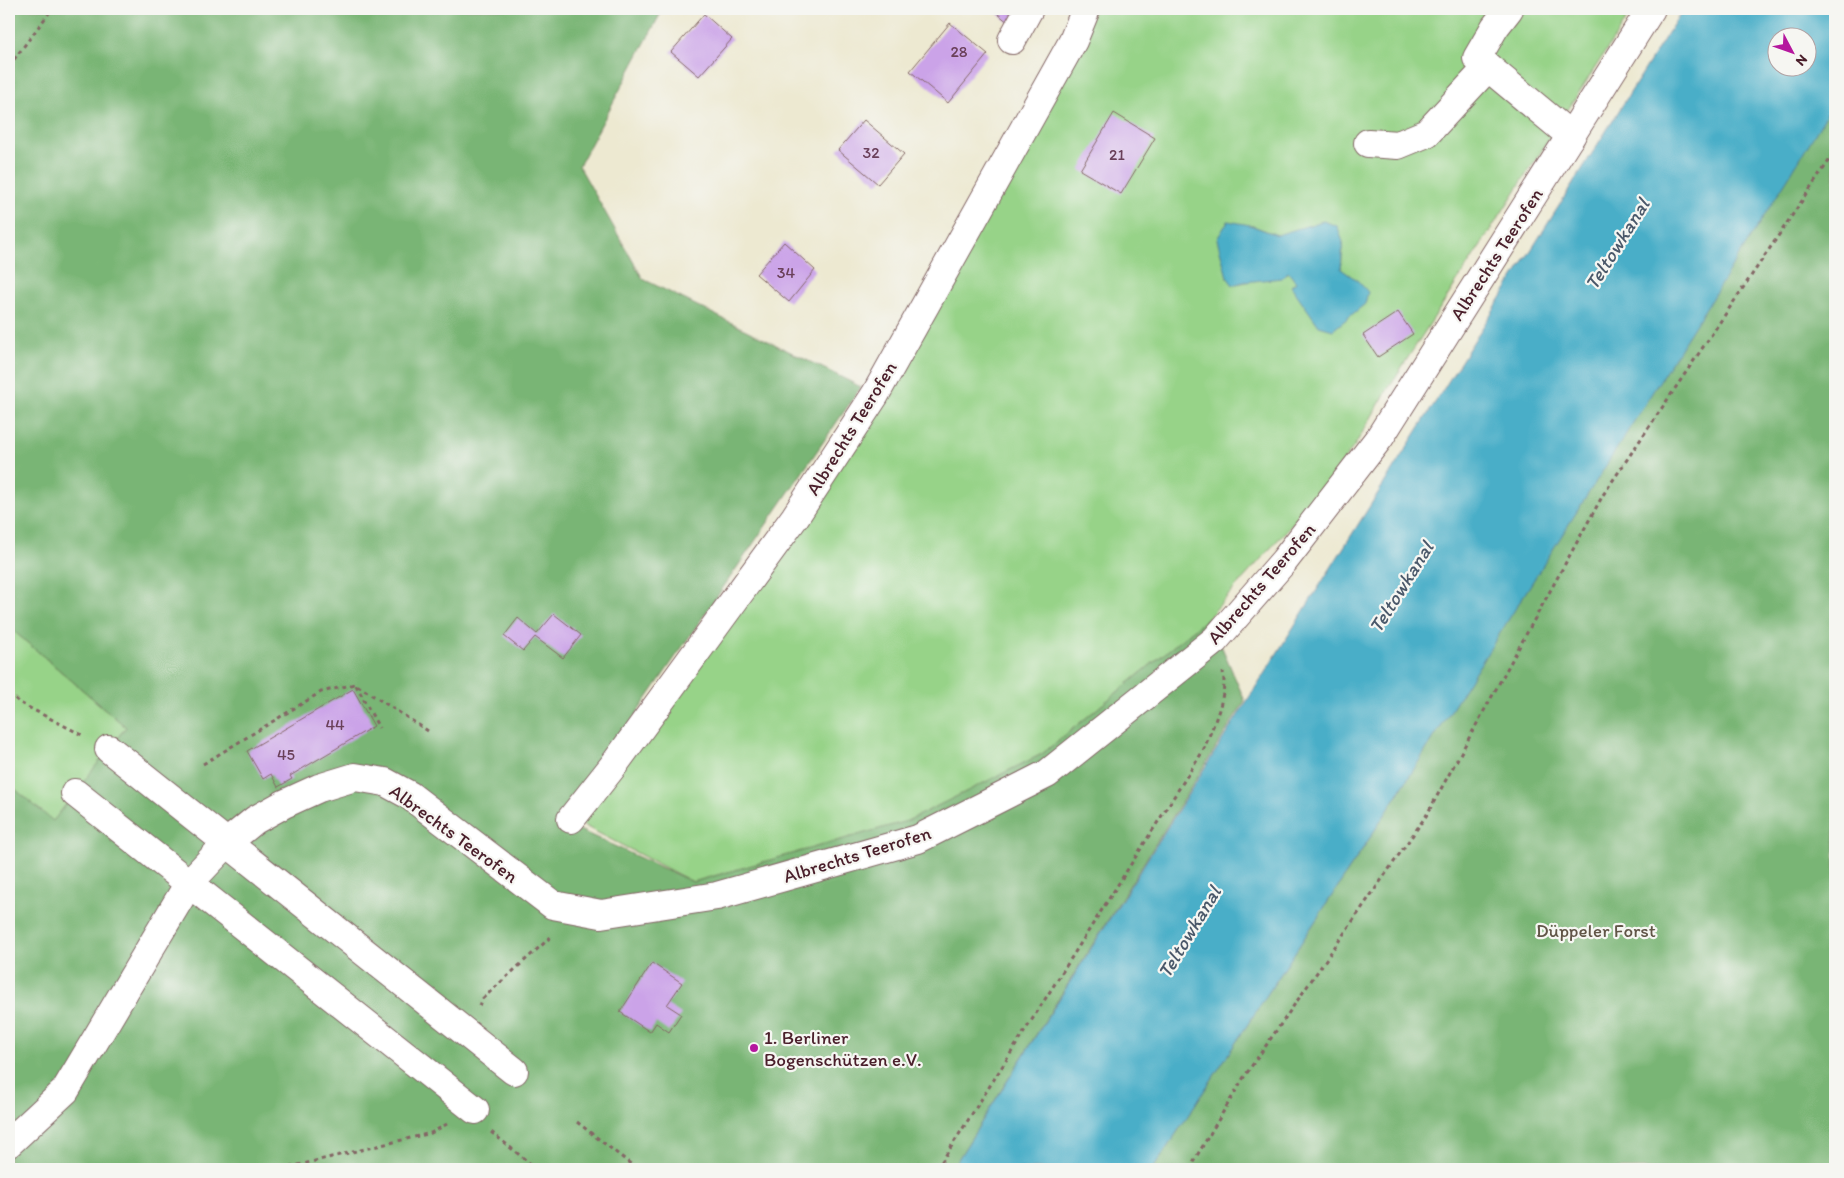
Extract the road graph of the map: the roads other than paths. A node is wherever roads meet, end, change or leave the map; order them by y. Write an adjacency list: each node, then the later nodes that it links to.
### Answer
1 (1029, 9): 5 (street)
2 (1086, 9): 11 (street, Albrechts Teerofen)
3 (1509, 9): 6 (street)
4 (1651, 9): 7 (street, Albrechts Teerofen)
5 (1012, 40)
6 (1488, 67): 7 (street); 8 (street)
7 (1571, 136): 12 (street, Albrechts Teerofen)
8 (1368, 143)
9 (109, 748): 12 (street)
10 (75, 793): 13 (street)
11 (571, 819)
12 (228, 842): 13 (street, Albrechts Teerofen); 14 (street)
13 (188, 883): 15 (street); 16 (street, Albrechts Teerofen)
14 (514, 1072)
15 (464, 1115)
16 (9, 1143)

